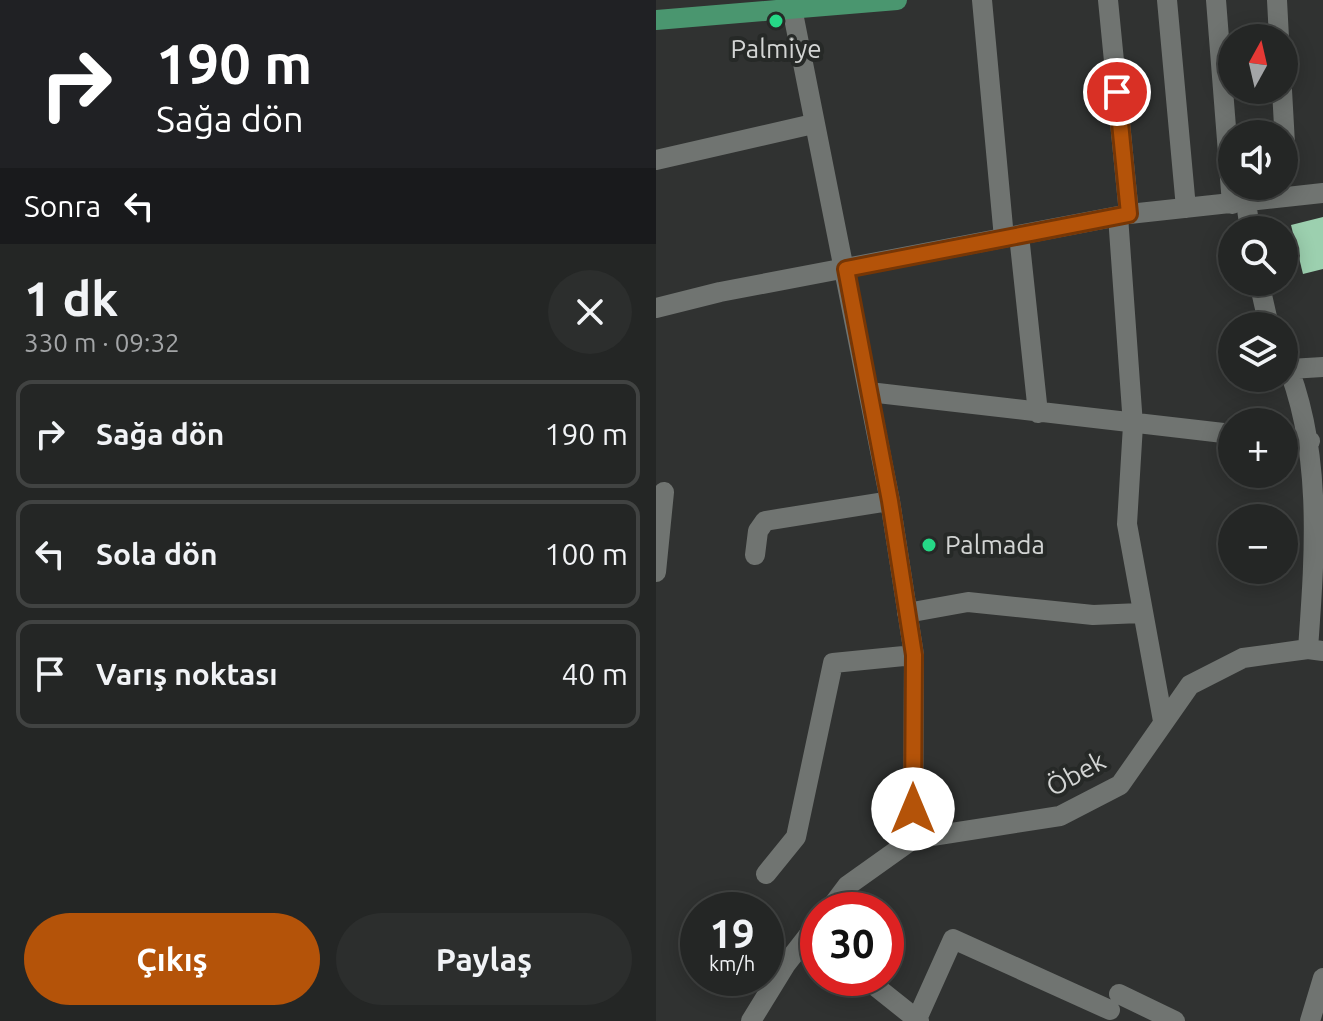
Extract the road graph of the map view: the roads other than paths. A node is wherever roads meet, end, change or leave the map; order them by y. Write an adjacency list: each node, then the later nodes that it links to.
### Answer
1 (897, 0): 7 (main road)
2 (982, 0): 17 (street)
3 (1108, 0): 15 (street)
4 (1167, 0): 14 (street)
5 (1216, 0): 13 (street)
6 (1277, 0): 9 (street)
7 (792, 8): 8 (main road); 10 (street)
8 (656, 20)
9 (1278, 24)
10 (813, 124): 11 (street); 18 (street)
11 (656, 160)
12 (1323, 193): 13 (street)
13 (1239, 203): 14 (street); 16 (street)
14 (1186, 208): 15 (street)
15 (1123, 215): 17 (street); 25 (street)
16 (1244, 216)
17 (1012, 237): 18 (street); 24 (street)
18 (846, 269): 19 (street); 22 (street)
19 (656, 308)
20 (1298, 364): 21 (street)
21 (1323, 367)
22 (869, 392): 24 (street); 30 (street)
23 (1296, 392): 28 (street)
24 (1038, 413): 25 (street)
25 (1133, 425): 26 (street); 36 (street)
26 (1218, 433)
27 (1298, 440): 28 (street)
28 (1310, 441): 31 (street)
29 (664, 492): 32 (street)
30 (890, 501): 33 (street); 35 (street)
31 (1320, 510): 37 (street)
32 (658, 528): 34 (street)
33 (755, 555)
34 (656, 572)
35 (907, 613): 36 (street); 38 (street)
36 (1141, 613): 39 (street)
37 (1316, 650): 39 (street, Öbek)
38 (914, 655): 40 (street); 41 (street)
39 (1163, 721): 40 (street, Öbek)
40 (913, 839): 42 (street, Öbek)
41 (766, 874)
42 (842, 892)
43 (800, 949): 48 (street)
44 (1323, 978): 50 (street)
45 (888, 996): 47 (street)
46 (1115, 1000): 47 (street); 49 (street)
47 (918, 1020)
48 (751, 1021)
49 (1175, 1021)
50 (1310, 1021)

